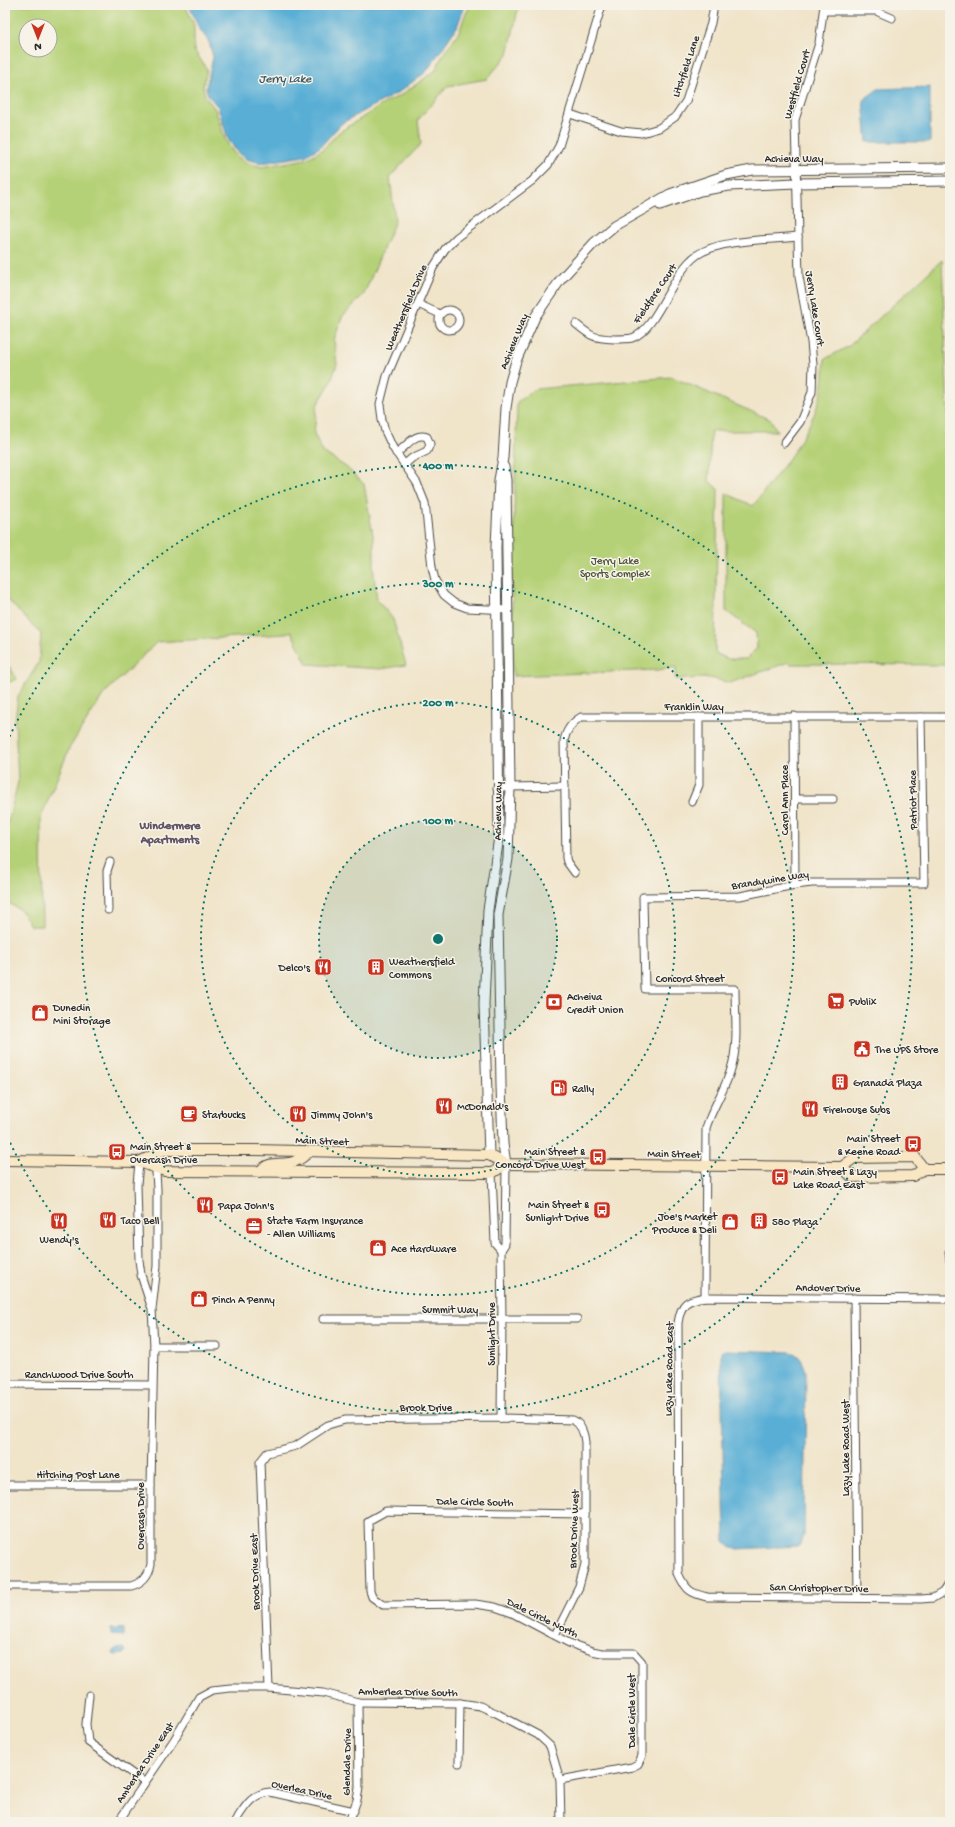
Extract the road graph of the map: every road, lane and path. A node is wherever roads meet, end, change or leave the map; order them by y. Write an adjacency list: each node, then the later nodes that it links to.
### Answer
1 (602, 5): 5 (street, Weathersfield Drive)
2 (714, 5): 5 (street, Litchfield Lane)
3 (824, 8): 4 (street); 7 (street, Westfield Court)
4 (892, 18)
5 (570, 114): 12 (street, Weathersfield Drive)
6 (950, 168): 7 (street, Achieva Way)
7 (796, 169): 9 (street, Jerry Lake Court); 10 (street, Achieva Way)
8 (950, 180): 9 (street, Achieva Way)
9 (796, 183): 10 (street, Achieva Way); 11 (street, Jerry Lake Court)
10 (645, 209): 17 (street, Achieva Way)
11 (798, 238): 14 (street, Fieldfare Court); 15 (street, Jerry Lake Court)
12 (418, 304): 13 (street); 16 (street, Weathersfield Drive)
13 (440, 314)
14 (576, 324)
15 (784, 443)
16 (396, 453): 18 (street, Weathersfield Drive); 18 (street)
17 (503, 458): 19 (street, Achieva Way); 20 (street, Achieva Way)
18 (404, 465): 19 (street, Weathersfield Drive)
19 (496, 610): 20 (street, Weathersfield Drive); 27 (street, Achieva Way)
20 (508, 610): 26 (street, Achieva Way)
21 (794, 716): 22 (street, Franklin Way); 23 (street, Franklin Way); 28 (street, Carol Ann Place)
22 (699, 717): 25 (street, Franklin Way); 30 (street)
23 (921, 717): 24 (street, Franklin Way); 33 (street, Patriot Place)
24 (950, 717)
25 (565, 786): 26 (street); 32 (street, Franklin Way)
26 (510, 787): 27 (street); 42 (street, Achieva Way)
27 (497, 789): 39 (street, Achieva Way)
28 (795, 799): 29 (street); 34 (street, Carol Ann Place)
29 (832, 799)
30 (692, 802)
31 (110, 862): 35 (street)
32 (575, 873)
33 (924, 883): 34 (street, Brandywine Way)
34 (795, 884): 36 (street, Brandywine Way)
35 (108, 910)
36 (645, 990): 43 (street, Concord Street)
37 (309, 1152): 38 (main road, Main Street); 39 (main road, Main Street); 48 (main road)
38 (155, 1155): 41 (main road, Main Street); 45 (street, Overcash Drive)
39 (489, 1155): 42 (main road, Main Street); 49 (main road)
40 (5, 1160): 41 (main road, Main Street)
41 (139, 1162): 45 (main road, Main Street); 56 (street, Overcash Drive)
42 (506, 1164): 43 (main road, Main Street); 49 (main road); 50 (street, Sunlight Drive)
43 (705, 1166): 44 (main road, Main Street); 53 (street)
44 (842, 1167): 46 (main road); 46 (main road, Main Street)
45 (156, 1168): 48 (main road, Main Street); 56 (street, Overcash Drive)
46 (924, 1169): 47 (main road)
47 (950, 1169)
48 (259, 1172): 49 (main road, Main Street)
49 (492, 1173): 50 (street, Sunlight Drive)
50 (501, 1250): 59 (street, Sunlight Drive)
51 (949, 1252): 52 (street)
52 (950, 1261)
53 (705, 1297): 54 (street, Andover Drive); 72 (street, Lazy Lake Road East)
54 (854, 1298): 55 (street, Andover Drive); 75 (street, Lazy Lake Road West)
55 (950, 1299)
56 (152, 1309): 60 (street, Overcash Drive)
57 (577, 1319): 59 (street, Summit Way)
58 (324, 1320): 59 (street, Summit Way)
59 (502, 1320): 64 (street, Sunlight Drive)
60 (154, 1346): 61 (street); 63 (street, Overcash Drive)
61 (217, 1346)
62 (5, 1384): 63 (street, Ranchwood Drive South)
63 (152, 1385): 68 (street, Overcash Drive)
64 (501, 1418): 65 (street, Brook Drive); 66 (street, Brook Drive)
65 (585, 1442): 69 (street, Brook Drive West)
66 (263, 1457): 79 (street, Brook Drive East)
67 (5, 1485): 68 (street, Hitching Post Lane)
68 (150, 1485): 71 (street, Overcash Drive)
69 (585, 1514): 74 (street, Dale Circle South); 77 (street, Brook Drive West)
70 (950, 1576): 73 (street)
71 (5, 1586)
72 (685, 1588): 75 (street, San Christopher Drive)
73 (943, 1592): 75 (street, San Christopher Drive); 76 (street)
74 (372, 1597): 77 (street, Dale Circle North)
75 (857, 1598)
76 (950, 1600)
77 (555, 1635): 78 (street, Dale Circle North)
78 (634, 1652): 85 (street, Dale Circle West)
79 (269, 1688): 81 (street, Amberlea Drive South); 83 (street, Amberlea Drive South)
80 (89, 1695): 86 (street)
81 (358, 1702): 82 (street, Amberlea Drive South); 87 (street, Glendale Drive)
82 (460, 1703): 84 (street); 85 (street, Amberlea Drive South)
83 (188, 1713): 86 (street, Amberlea Drive East)
84 (459, 1763)
85 (560, 1780): 91 (street, Amberlea Drive South)
86 (144, 1782): 88 (street, Amberlea Drive East)
87 (354, 1811): 89 (street, Overlea Drive); 90 (street, Glendale Drive)
88 (118, 1822)
89 (235, 1822)
90 (349, 1822)
91 (561, 1822)

